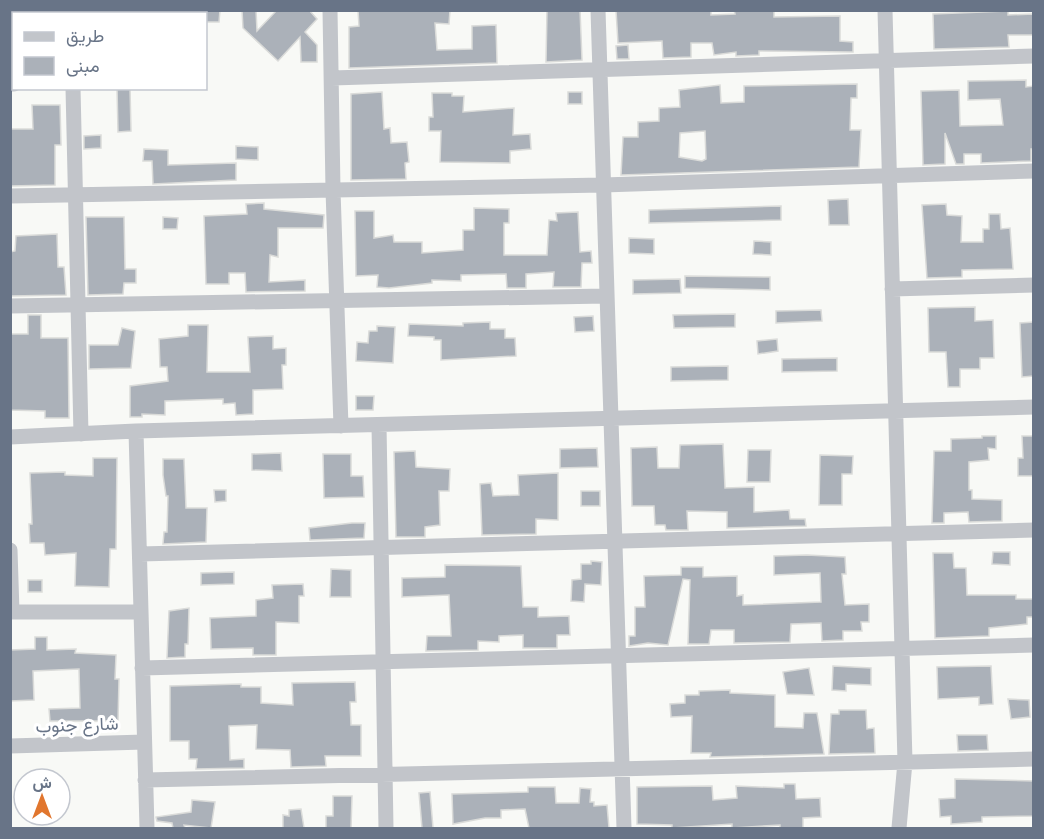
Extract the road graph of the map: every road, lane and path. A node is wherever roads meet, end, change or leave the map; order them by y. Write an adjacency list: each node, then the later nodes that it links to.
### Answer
1 (330, 10): 7 (street)
2 (598, 10): 6 (street)
3 (885, 10): 5 (street)
4 (1034, 56): 5 (street)
5 (886, 60): 6 (street); 10 (street)
6 (600, 70): 7 (street); 11 (street)
7 (332, 78): 12 (street)
8 (73, 90): 14 (street)
9 (1034, 171): 10 (street)
10 (889, 176): 11 (street); 16 (street)
11 (603, 185): 12 (street); 17 (street)
12 (333, 190): 14 (street); 18 (street)
13 (10, 196): 14 (street)
14 (75, 196): 19 (street)
15 (1034, 285): 16 (street)
16 (892, 289): 22 (street)
17 (606, 296): 18 (street); 23 (street)
18 (337, 301): 19 (street); 25 (street)
19 (77, 305): 20 (street); 27 (street)
20 (10, 306)
21 (1034, 407): 22 (street)
22 (895, 411): 23 (street); 30 (street)
23 (609, 418): 24 (street); 31 (street)
24 (379, 424): 25 (street); 32 (street)
25 (341, 426): 26 (street)
26 (136, 431): 27 (street); 34 (street)
27 (81, 434): 28 (street)
28 (10, 437)
29 (1034, 530): 30 (street)
30 (898, 534): 31 (street); 39 (street)
31 (614, 540): 32 (street); 40 (street)
32 (381, 547): 34 (street); 41 (street)
33 (10, 550): 35 (street)
34 (140, 554): 37 (street)
35 (11, 560): 36 (street)
36 (11, 612): 37 (street)
37 (141, 612): 42 (street)
38 (1034, 645): 39 (street)
39 (902, 649): 40 (street); 46 (street)
40 (619, 654): 41 (street); 47 (street)
41 (384, 662): 42 (street); 48 (street)
42 (142, 668): 43 (street)
43 (144, 742): 44 (street, شارع جنوب); 49 (street)
44 (10, 746)
45 (1034, 759): 46 (street)
46 (905, 762): 47 (street); 53 (street)
47 (622, 768): 48 (street); 52 (street)
48 (385, 773): 49 (street); 51 (street)
49 (145, 780): 50 (street)
50 (147, 828)
51 (386, 828)
52 (624, 828)
53 (899, 828)

